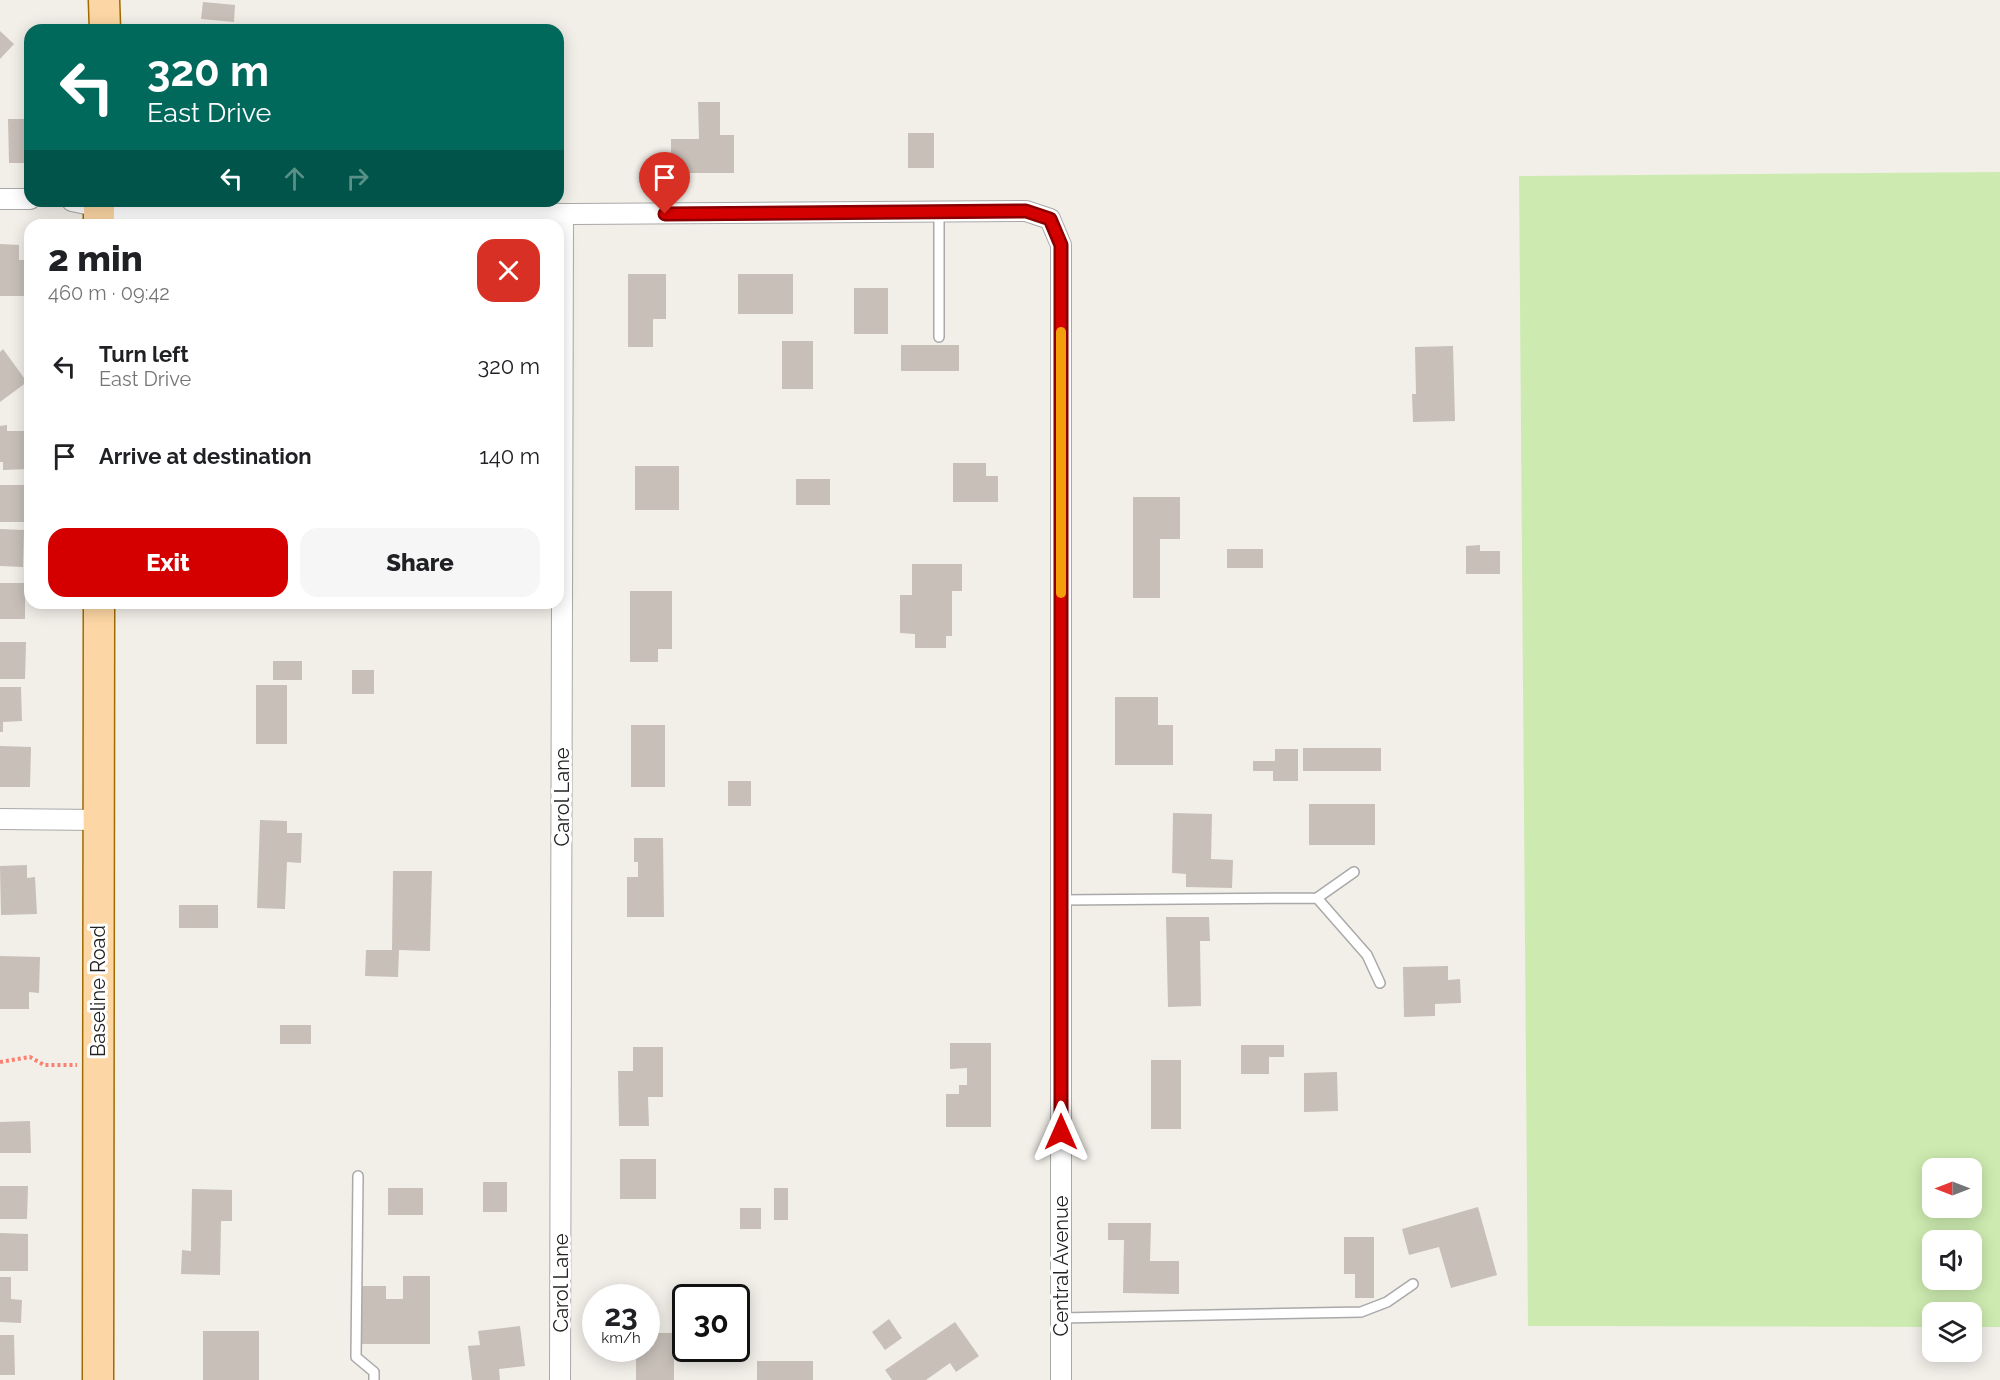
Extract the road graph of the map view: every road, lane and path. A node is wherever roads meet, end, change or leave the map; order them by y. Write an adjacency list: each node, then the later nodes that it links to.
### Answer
1 (105, 0): 2 (main road)
2 (105, 24)
3 (0, 199): 4 (street)
4 (24, 199)
5 (93, 208): 7 (street)
6 (939, 211): 7 (street); 9 (lane); 16 (street, Central Avenue)
7 (563, 214): 8 (street, Carol Lane)
8 (563, 219)
9 (939, 338)
10 (99, 609): 13 (main road, Baseline Road)
11 (562, 609): 25 (street, Carol Lane)
12 (0, 819): 13 (street)
13 (97, 820): 19 (main road, Baseline Road)
14 (1354, 872): 15 (lane)
15 (1317, 898): 16 (lane); 17 (lane)
16 (1061, 900): 22 (street, Central Avenue)
17 (1380, 983)
18 (0, 1062): 19 (path)
19 (98, 1065): 23 (main road, Baseline Road)
20 (358, 1176): 24 (lane)
21 (1413, 1284): 22 (lane)
22 (1061, 1318): 26 (street, Central Avenue)
23 (98, 1380)
24 (374, 1380)
25 (560, 1380)
26 (1061, 1380)

